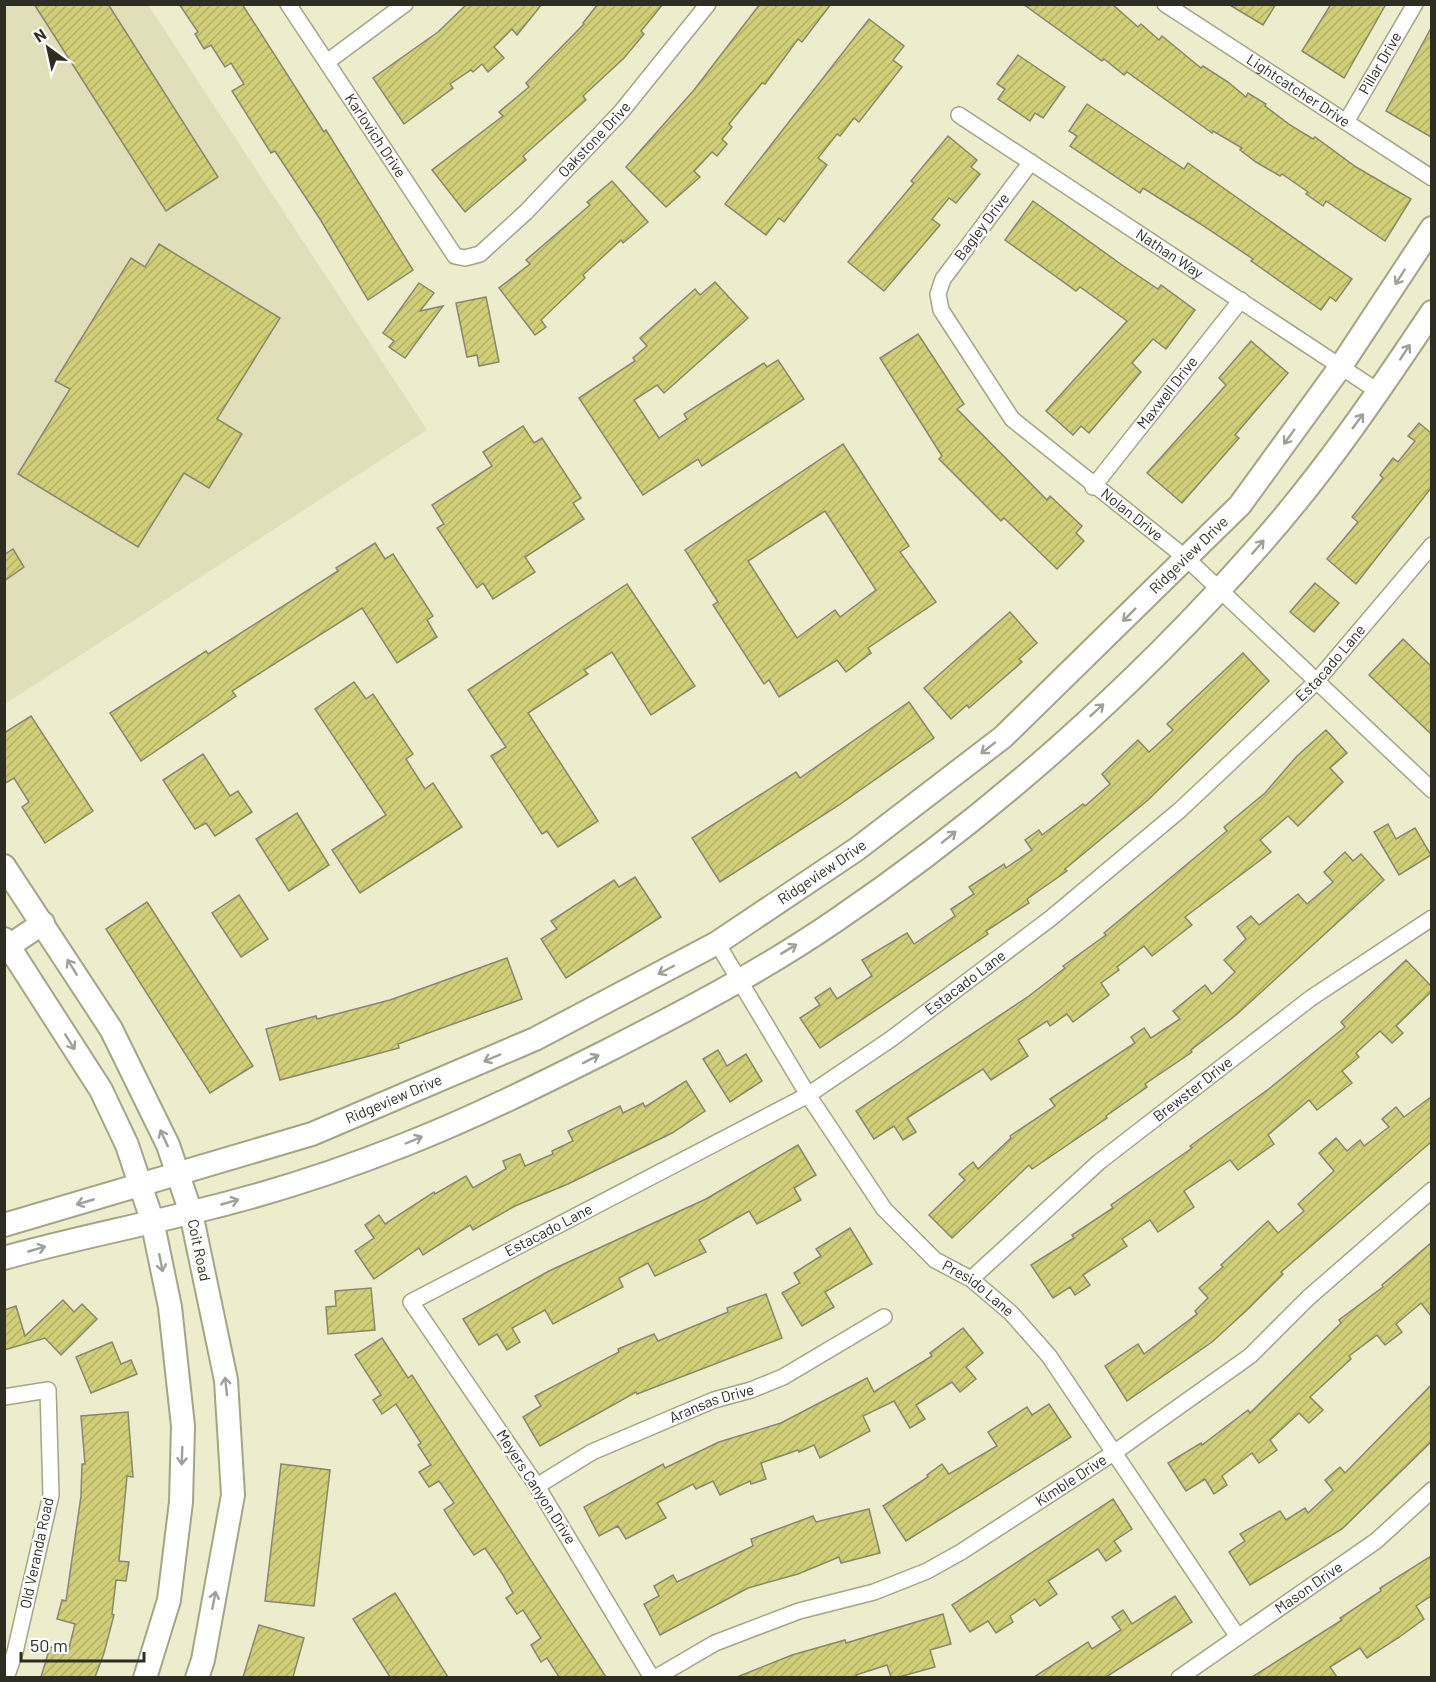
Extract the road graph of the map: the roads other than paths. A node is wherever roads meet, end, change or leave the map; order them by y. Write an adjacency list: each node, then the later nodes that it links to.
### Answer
1 (288, 4): 7 (street, Karlovich Drive)
2 (405, 4): 7 (street)
3 (708, 4): 13 (street, Oakstone Drive)
4 (1165, 4): 6 (street, Lightcatcher Drive)
5 (1415, 4): 9 (street, Pillar Drive)
6 (1186, 10): 9 (street, Lightcatcher Drive)
7 (327, 62): 13 (street, Karlovich Drive)
8 (959, 115): 10 (street, Nathan Way)
9 (1346, 122): 11 (street, Lightcatcher Drive)
10 (1030, 162): 14 (street, Bagley Drive); 15 (street, Nathan Way)
11 (1431, 178)
12 (1431, 228): 17 (main road, Ridgeview Drive, one-way to 17)
13 (465, 258)
14 (938, 294): 19 (street, Nolan Drive)
15 (1241, 300): 17 (street, Nathan Way); 19 (street, Maxwell Drive)
16 (1431, 312): 18 (main road, one-way to 16)
17 (1341, 366): 18 (street, Nathan Way); 21 (main road, Ridgeview Drive, one-way to 21)
18 (1379, 392): 22 (main road, one-way to 18)
19 (1093, 487): 21 (street, Nolan Drive)
20 (1431, 545): 23 (street, Estacado Lane)
21 (1185, 558): 22 (street, Nolan Drive); 29 (main road, Ridgeview Drive, one-way to 29)
22 (1218, 590): 23 (street, Nolan Drive); 30 (main road, one-way to 22)
23 (1315, 683): 24 (street, Nolan Drive); 31 (street, Estacado Lane)
24 (1431, 790)
25 (4, 866): 27 (main road, Coit Road)
26 (1431, 918): 39 (street, Brewster Drive)
27 (43, 923): 28 (main road); 32 (main road, Coit Road, one-way to 27)
28 (7, 943): 33 (main road, one-way to 33)
29 (717, 943): 30 (street, Presido Lane); 32 (main road, Ridgeview Drive, one-way to 32)
30 (740, 980): 31 (street, Presido Lane); 35 (main road, one-way to 30)
31 (808, 1095): 39 (street, Presido Lane); 40 (street, Estacado Lane)
32 (179, 1175): 33 (main road, Ridgeview Drive); 35 (main road, Coit Road)
33 (142, 1186): 36 (main road); 37 (main road, Ridgeview Drive, one-way to 37)
34 (1431, 1190): 43 (street, Kimble Drive)
35 (191, 1213): 36 (main road); 50 (main road, Coit Road, one-way to 35)
36 (152, 1220): 38 (main road, one-way to 36); 49 (main road, one-way to 49)
37 (4, 1225)
38 (4, 1258)
39 (971, 1279): 43 (street, Presido Lane)
40 (411, 1302): 44 (street, Meyers Canyon Drive)
41 (884, 1317): 44 (street, Aransas Drive)
42 (4, 1397): 47 (street, Old Veranda Road)
43 (1115, 1452): 46 (street, Presido Lane); 51 (street, Kimble Drive)
44 (537, 1486): 51 (street, Meyers Canyon Drive)
45 (1431, 1490): 46 (street, Mason Drive)
46 (1238, 1636): 52 (street, Mason Drive)
47 (10, 1650): 48 (street, Old Veranda Road)
48 (6, 1677)
49 (145, 1677)
50 (197, 1677)
51 (653, 1677)
52 (1179, 1677)

